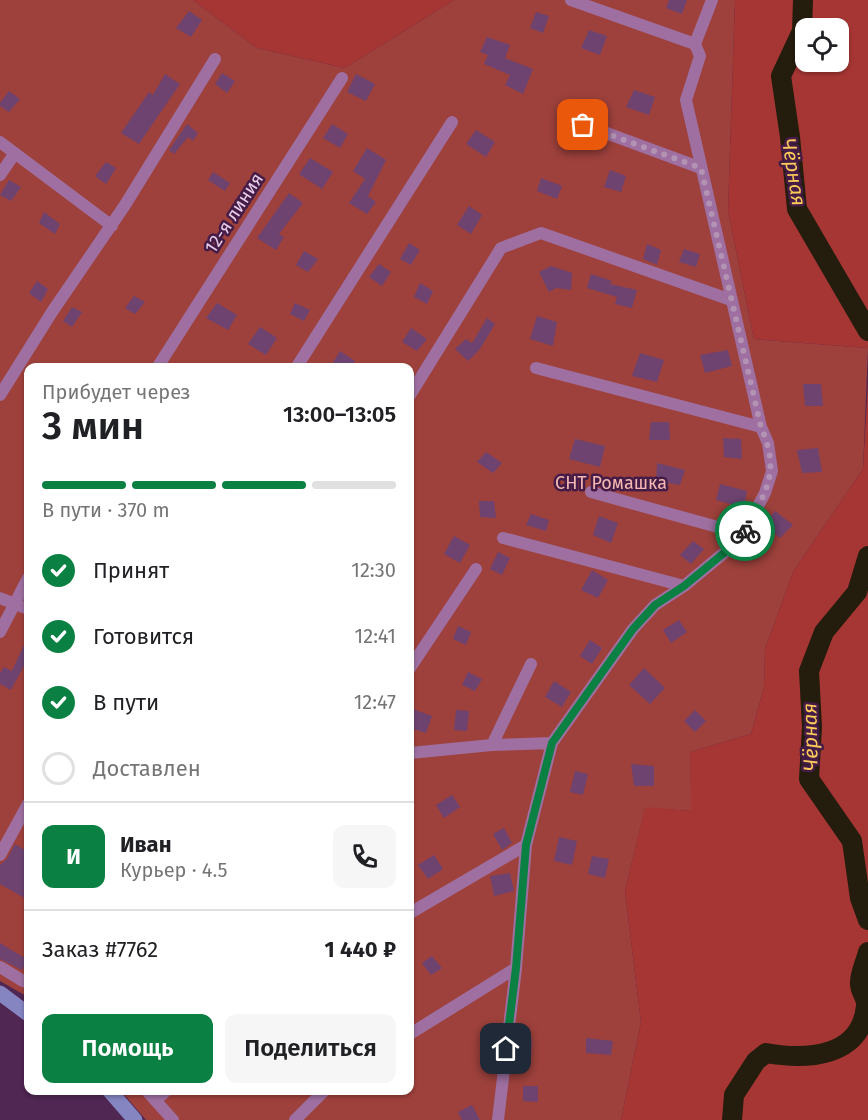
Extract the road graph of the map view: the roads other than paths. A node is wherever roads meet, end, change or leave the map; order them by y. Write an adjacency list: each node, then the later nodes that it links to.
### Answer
1 (571, 0): 3 (street)
2 (711, 0): 3 (street)
3 (695, 44): 10 (street)
4 (215, 59): 12 (street)
5 (342, 78): 14 (street, 12-я линия)
6 (563, 117): 10 (street)
7 (452, 122): 15 (street)
8 (0, 142): 9 (street)
9 (15, 153): 11 (street); 12 (street)
10 (701, 168): 13 (street)
11 (0, 176)
12 (111, 225): 18 (street)
13 (731, 300): 17 (street); 19 (street)
14 (160, 363)
15 (299, 363)
16 (536, 368): 19 (street)
17 (414, 389)
18 (0, 395)
19 (761, 427): 21 (street)
20 (591, 492): 21 (street)
21 (744, 534): 25 (street)
22 (503, 538): 25 (street)
23 (476, 569): 30 (street)
24 (24, 586): 27 (street)
25 (684, 586): 32 (street)
26 (0, 598): 27 (street)
27 (15, 603): 28 (street); 29 (street)
28 (24, 607)
29 (0, 632)
30 (414, 662)
31 (531, 664): 33 (street)
32 (552, 743): 33 (street); 36 (street)
33 (492, 745): 34 (street)
34 (414, 753)
35 (24, 811): 37 (street)
36 (526, 845): 38 (street); 40 (street)
37 (0, 855)
38 (414, 912)
39 (0, 967): 41 (street)
40 (516, 968): 44 (street); 53 (street)
41 (24, 981)
42 (0, 993): 43 (main road)
43 (24, 1011)
44 (414, 1032)
45 (113, 1095): 50 (main road)
46 (151, 1095): 49 (street)
47 (162, 1095): 49 (street)
48 (320, 1095): 52 (street)
49 (156, 1101): 51 (street)
50 (135, 1120)
51 (173, 1120)
52 (295, 1120)
53 (498, 1120)

